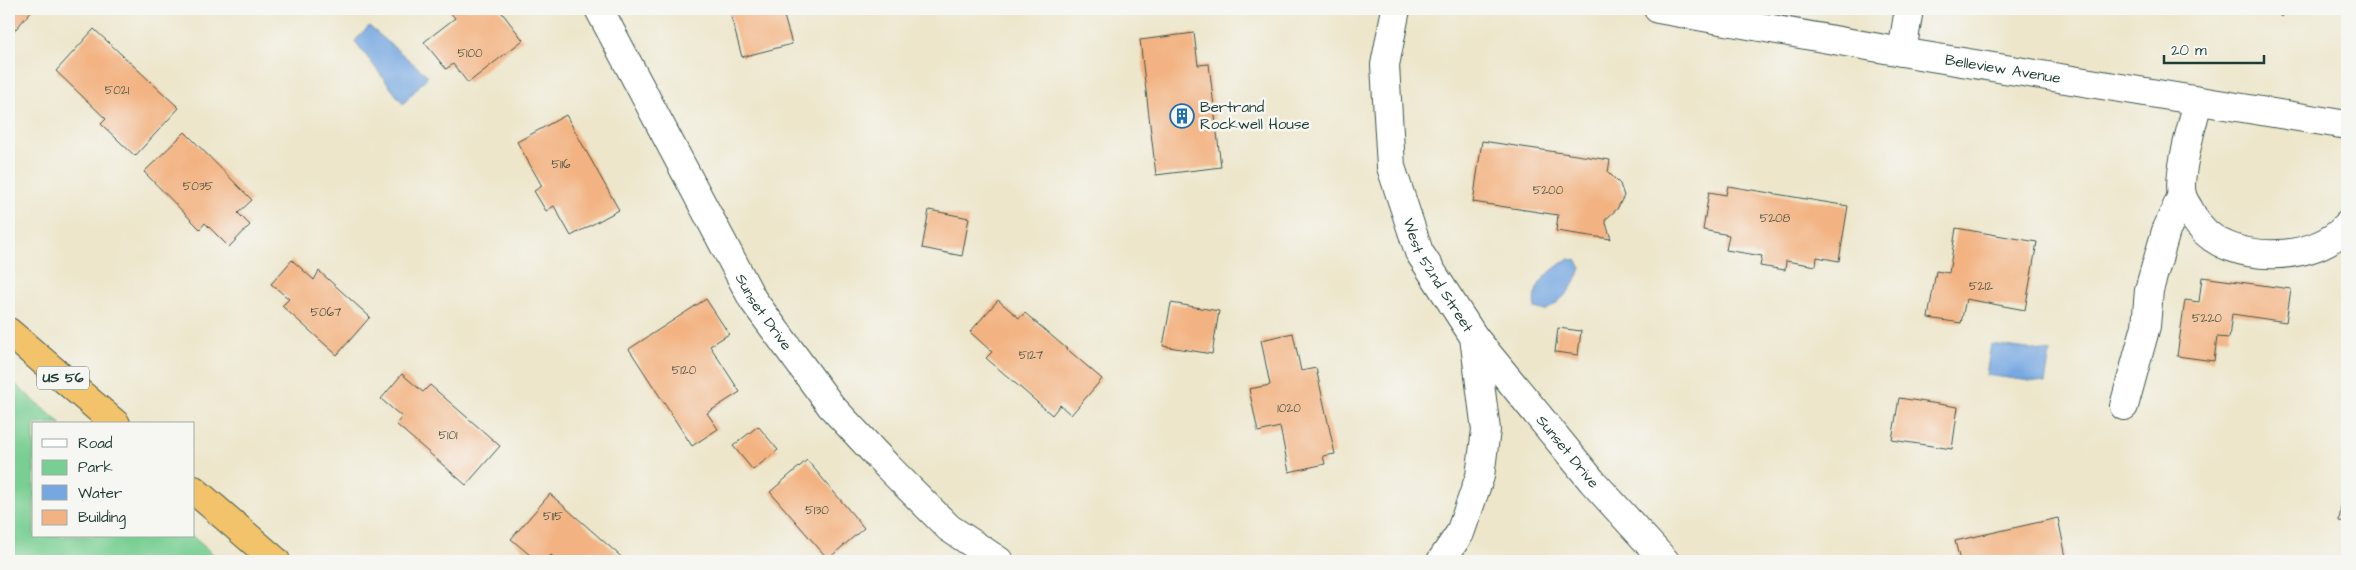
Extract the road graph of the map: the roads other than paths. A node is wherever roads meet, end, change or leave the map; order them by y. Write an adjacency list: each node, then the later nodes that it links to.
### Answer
1 (599, 9): 16 (street, Sunset Drive)
2 (1396, 9): 11 (street, West 52nd Street)
3 (1658, 9): 5 (street, Belleview Avenue)
4 (1909, 9): 5 (street)
5 (1902, 52): 6 (street, Belleview Avenue)
6 (2198, 101): 7 (street, Belleview Avenue); 8 (street)
7 (2347, 125)
8 (2182, 195): 9 (street); 12 (street)
9 (2347, 225)
10 (9, 332): 13 (highway, US 56)
11 (1474, 337): 17 (street, West 52nd Street); 18 (street, Sunset Drive)
12 (2124, 406)
13 (114, 422)
14 (195, 491): 15 (highway)
15 (276, 561)
16 (999, 561)
17 (1441, 561)
18 (1665, 561)

